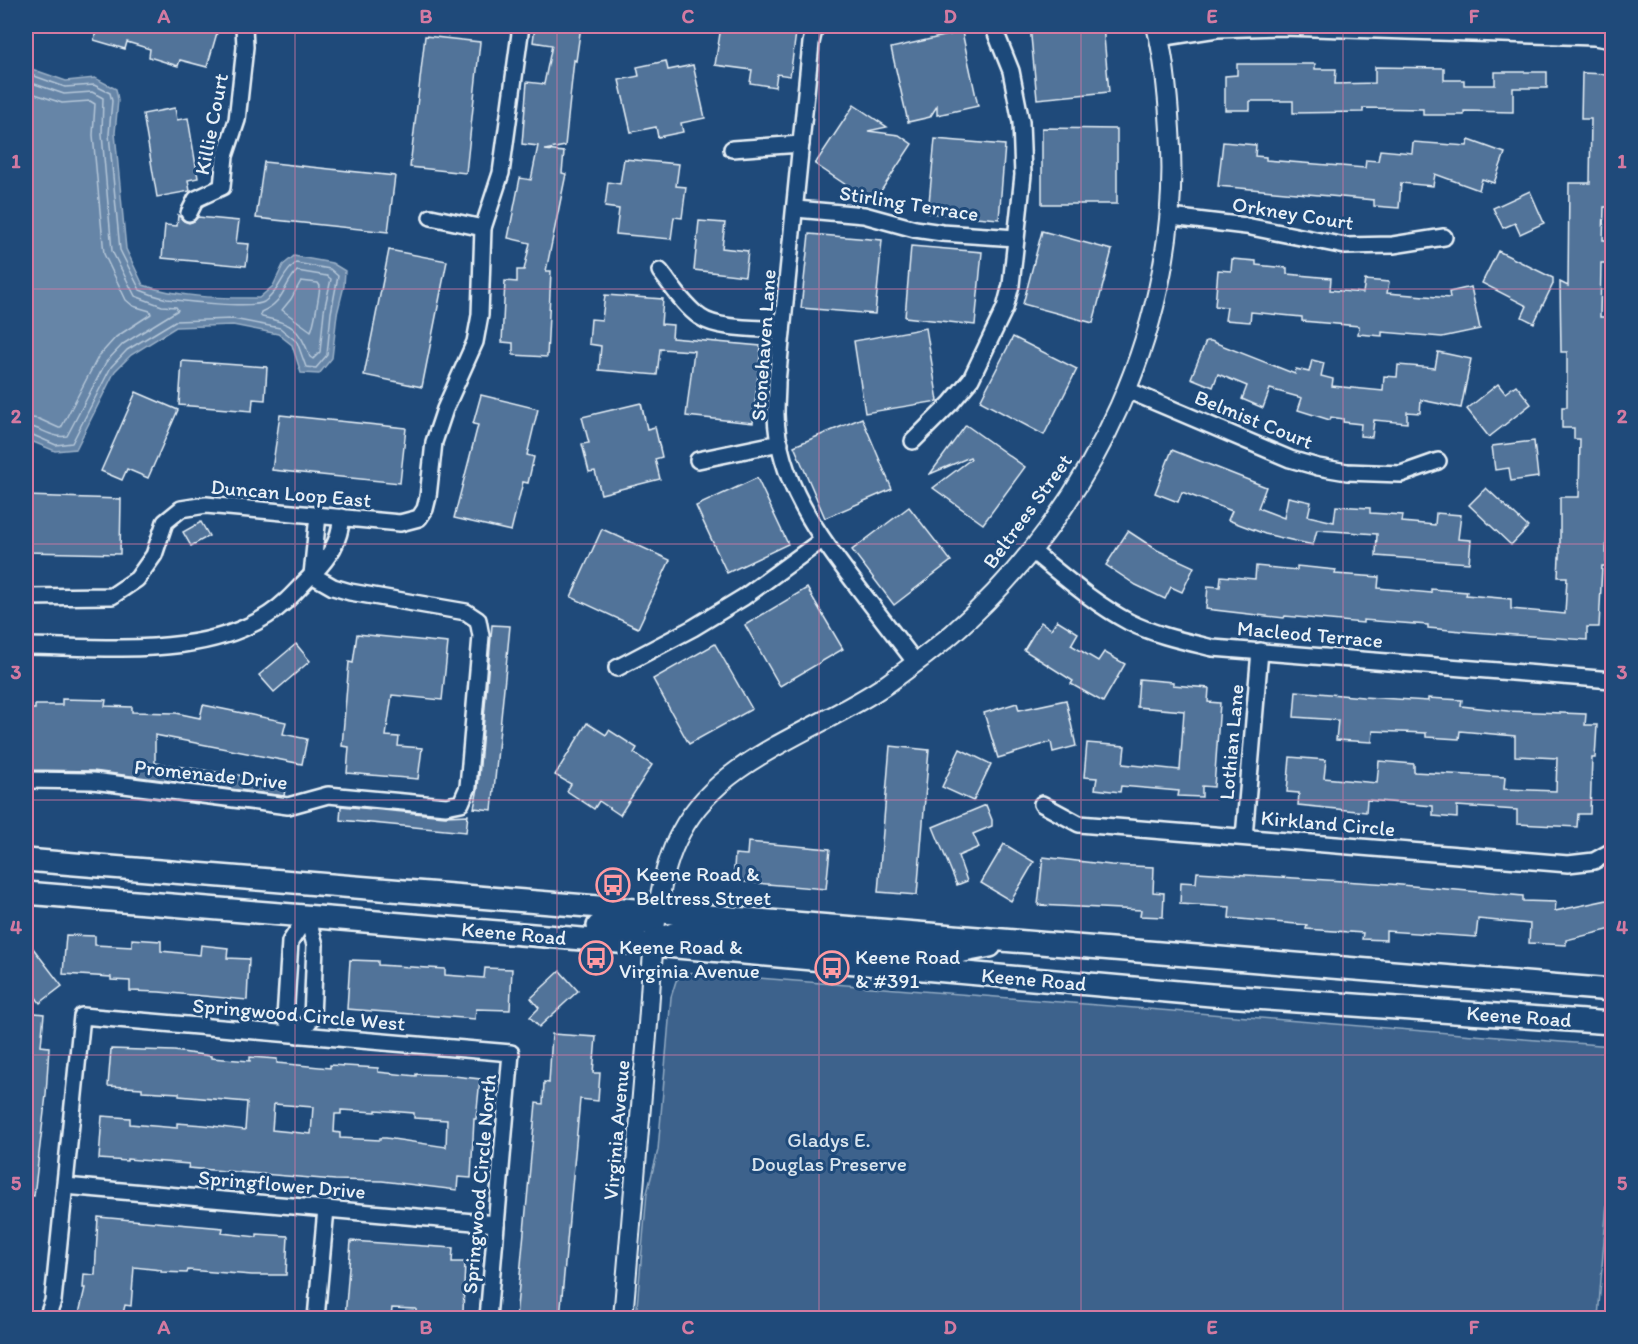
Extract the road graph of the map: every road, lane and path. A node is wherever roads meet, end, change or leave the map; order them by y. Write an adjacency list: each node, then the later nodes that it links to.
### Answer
1 (244, 26): 10 (street, Killie Court)
2 (521, 26): 13 (street)
3 (815, 26): 7 (street, Stonehaven Lane)
4 (993, 26): 15 (street)
5 (1157, 32): 6 (street); 11 (street, Beltrees Street)
6 (1612, 40)
7 (801, 144): 8 (street); 9 (street, Stonehaven Lane)
8 (732, 149)
9 (796, 209): 15 (street, Stirling Terrace); 17 (street, Stonehaven Lane)
10 (189, 213)
11 (1171, 217): 14 (street, Orkney Court); 18 (street, Beltrees Street)
12 (430, 218): 13 (street)
13 (483, 228): 24 (street, Duncan Loop East)
14 (1444, 237)
15 (1016, 238): 19 (street)
16 (660, 271): 17 (street)
17 (783, 330): 20 (street, Stonehaven Lane)
18 (1127, 390): 22 (street, Belmist Court); 26 (street, Beltrees Street)
19 (913, 441)
20 (780, 443): 21 (street); 25 (street, Stonehaven Lane)
21 (698, 460)
22 (1438, 462)
23 (318, 515): 24 (street, Duncan Loop East); 27 (street); 28 (street, Duncan Loop East)
24 (342, 517): 27 (street)
25 (822, 540): 31 (street, Stonehaven Lane); 32 (street)
26 (1032, 551): 30 (street, Macleod Terrace); 31 (street, Beltrees Street)
27 (312, 575): 29 (street); 34 (street, Promenade Drive)
28 (26, 597)
29 (26, 646)
30 (1260, 651): 33 (street, Macleod Terrace); 36 (street, Lothian Lane)
31 (916, 663): 40 (street, Beltrees Street)
32 (616, 668)
33 (1612, 680)
34 (26, 780)
35 (1042, 804): 36 (street, Kirkland Circle)
36 (1244, 837): 37 (street, Kirkland Circle)
37 (1612, 851)
38 (26, 860): 40 (main road, Keene Road)
39 (26, 893): 41 (main road, Keene Road)
40 (658, 913): 42 (main road); 43 (main road, Keene Road); 44 (street, Beltrees Street)
41 (307, 916): 42 (main road, Keene Road); 47 (street); 47 (street)
42 (381, 922): 44 (main road, Keene Road)
43 (1021, 941): 44 (main road); 45 (main road, Keene Road)
44 (654, 945): 46 (main road, Keene Road); 55 (street, Virginia Avenue)
45 (1612, 990)
46 (1612, 1023)
47 (298, 1035): 48 (street, Springwood Circle West); 49 (street, Springwood Circle West)
48 (511, 1053): 51 (street, Springwood Circle North)
49 (65, 1186): 50 (street, Springflower Drive); 52 (street)
50 (326, 1209): 51 (street, Springflower Drive); 53 (street)
51 (496, 1224): 54 (street, Springwood Circle North)
52 (47, 1318)
53 (316, 1318)
54 (488, 1318)
55 (623, 1318)

